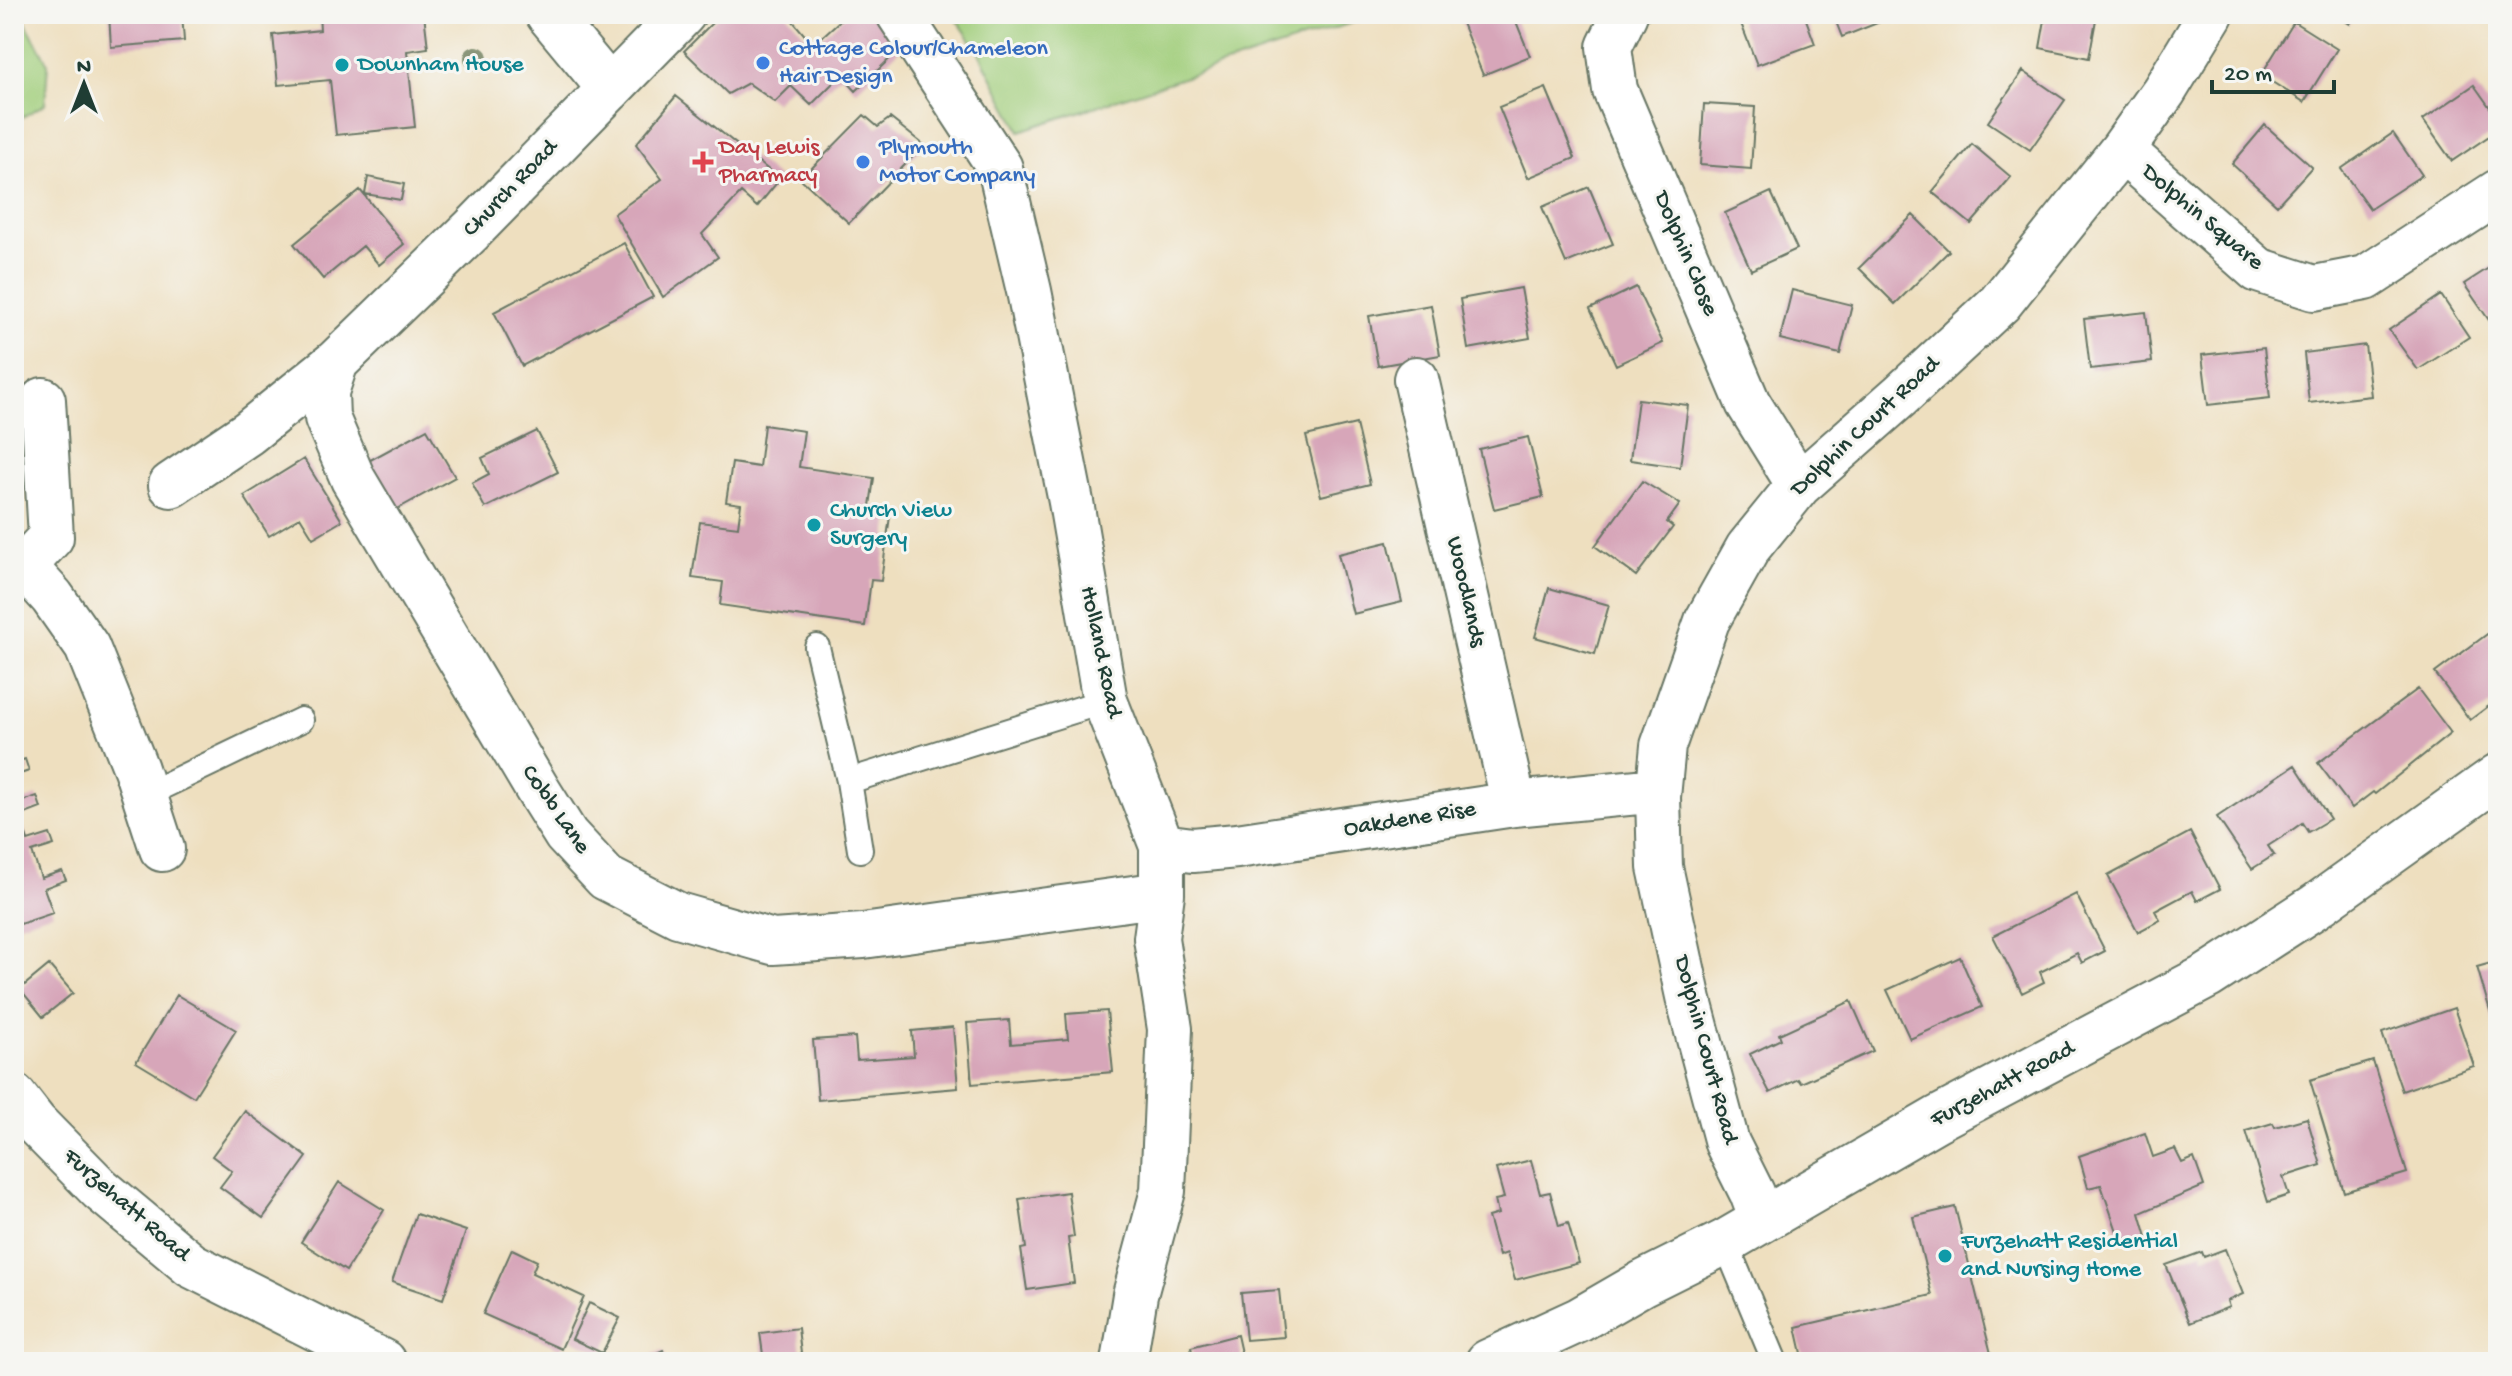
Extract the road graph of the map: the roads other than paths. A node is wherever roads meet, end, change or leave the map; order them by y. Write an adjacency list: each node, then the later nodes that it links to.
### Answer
1 (548, 14): 6 (street)
2 (683, 14): 6 (street, Church Road)
3 (899, 14): 16 (street, Holland Road)
4 (1625, 14): 13 (street, Dolphin Close)
5 (2211, 14): 7 (street, Dolphin Court Road)
6 (610, 89): 9 (street, Church Road)
7 (2122, 150): 8 (street, Dolphin Square); 13 (street, Dolphin Court Road)
8 (2498, 192)
9 (336, 362): 12 (street, Church Road); 26 (street, Cobb Lane)
10 (1416, 379): 22 (street, Woodlands)
11 (43, 400): 14 (street)
12 (171, 485)
13 (1799, 485): 21 (street, Dolphin Court Road)
14 (19, 568): 20 (street)
15 (817, 647): 19 (lane)
16 (1105, 701): 19 (lane); 23 (street, Holland Road)
17 (301, 720): 20 (lane)
18 (2498, 776): 28 (street, Furzehatt Road)
19 (849, 781): 25 (lane)
20 (145, 795): 24 (street)
21 (1658, 797): 22 (street, Oakdene Rise); 28 (street, Dolphin Court Road)
22 (1514, 804): 23 (street, Oakdene Rise)
23 (1162, 846): 26 (street, Holland Road)
24 (162, 849)
25 (860, 850)
26 (1162, 894): 31 (street, Holland Road)
27 (14, 1096): 30 (street, Furzehatt Road)
28 (1762, 1220): 29 (street, Furzehatt Road)
29 (1725, 1242): 32 (street, Furzehatt Road); 33 (lane)
30 (383, 1362)
31 (1124, 1362)
32 (1488, 1362)
33 (1775, 1362)

